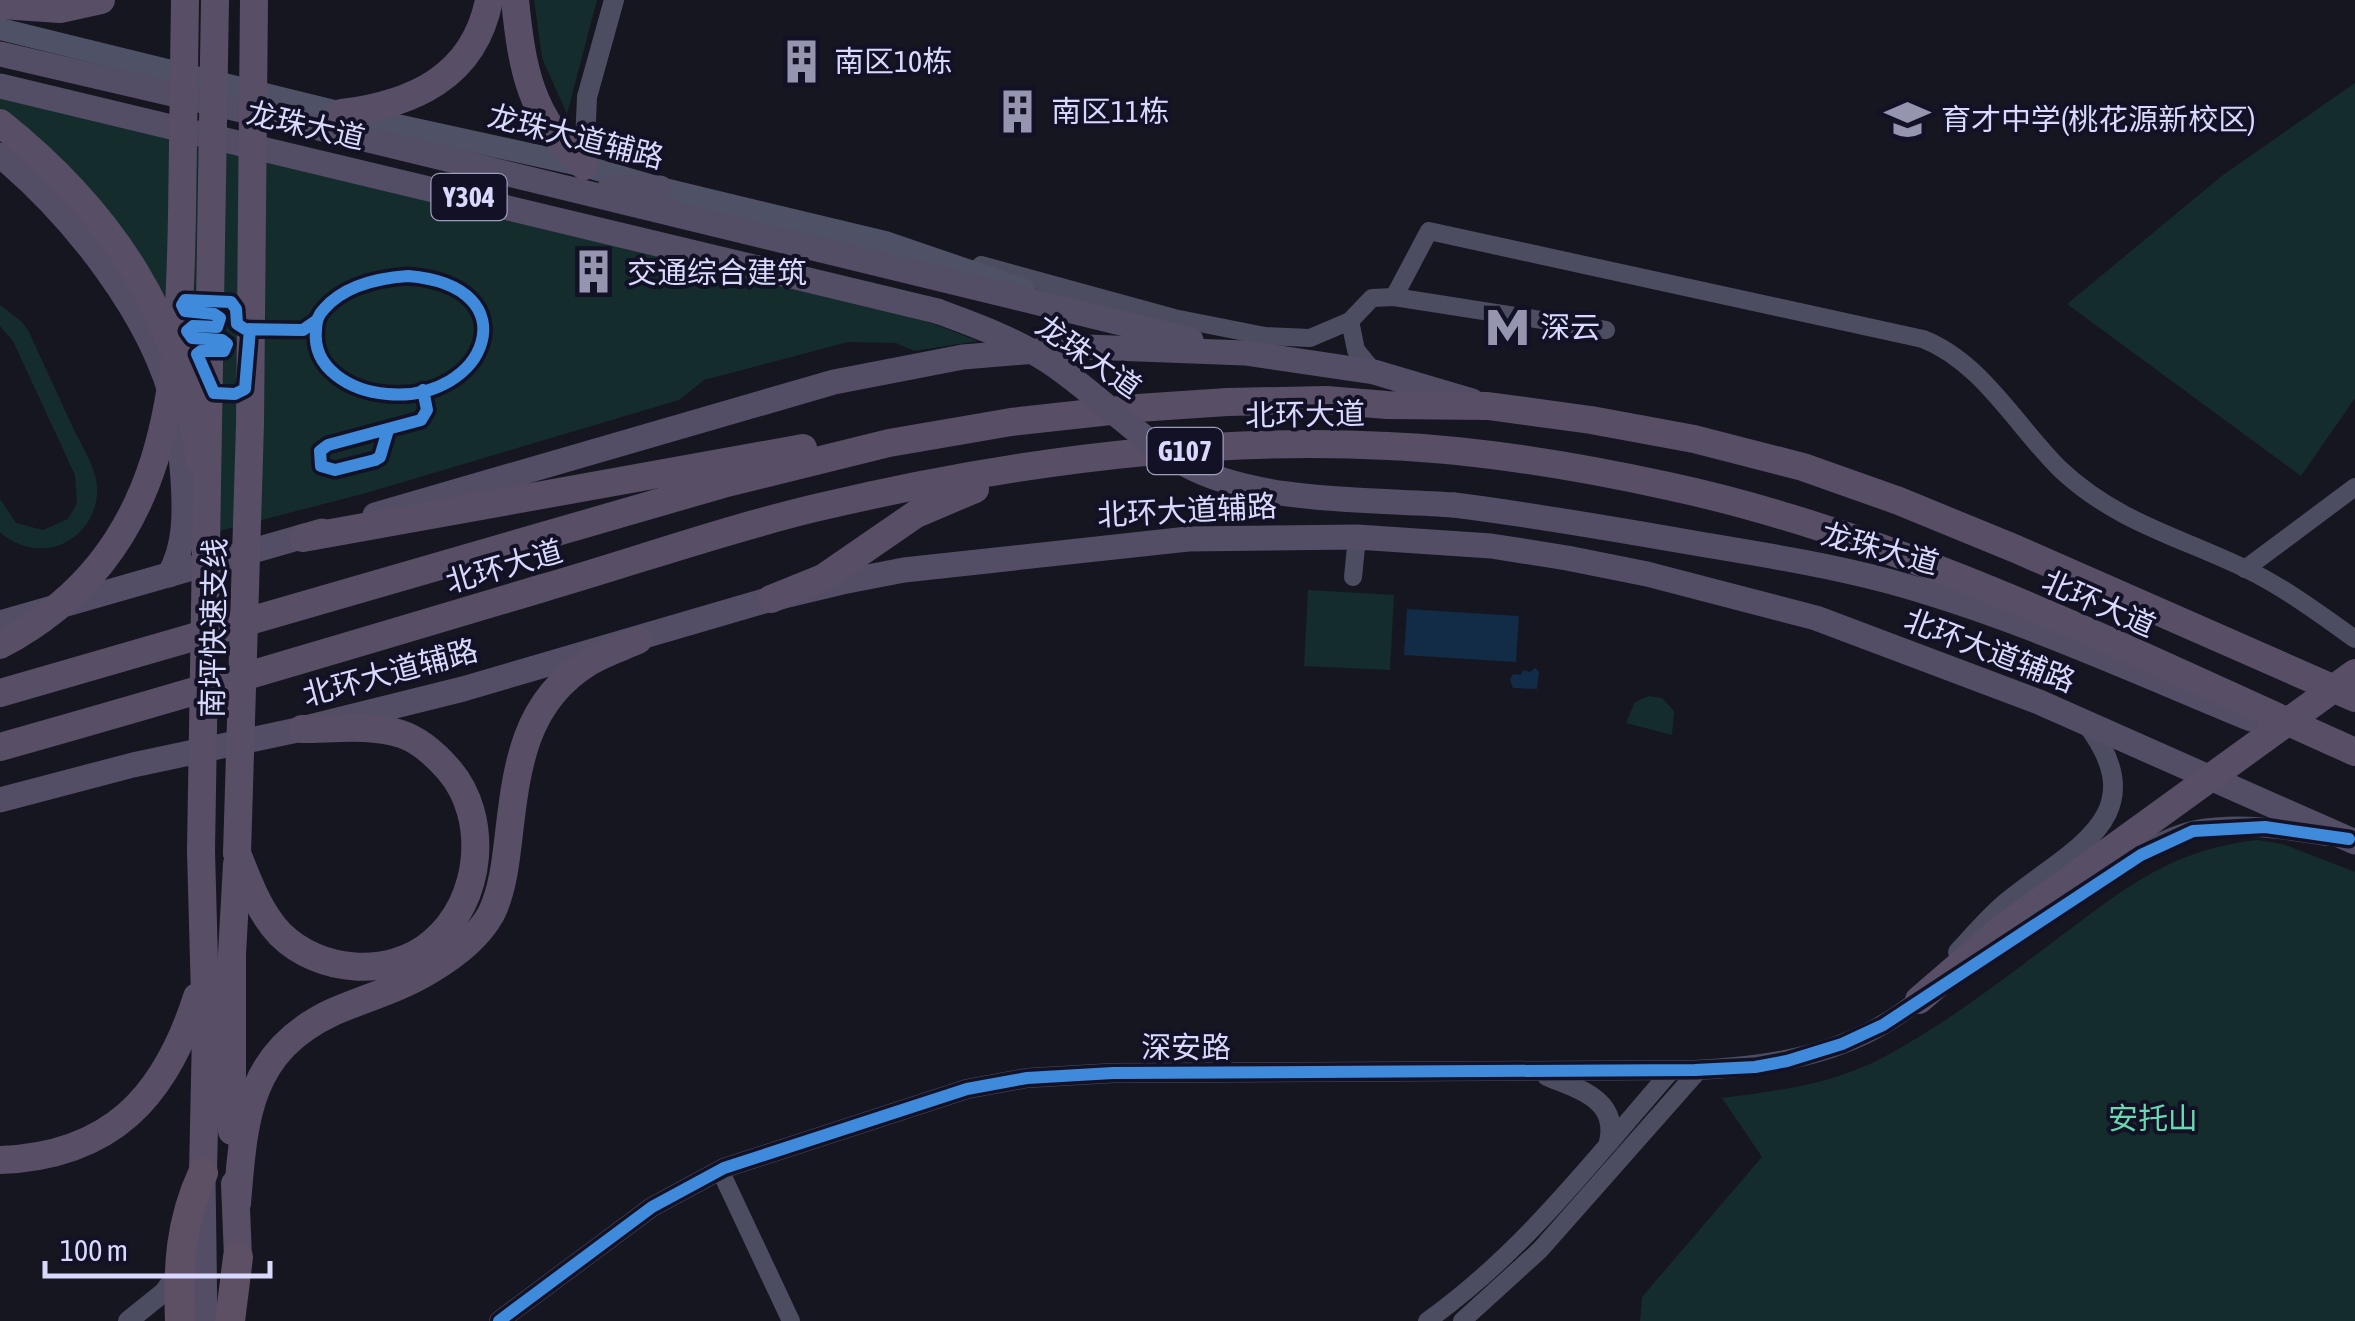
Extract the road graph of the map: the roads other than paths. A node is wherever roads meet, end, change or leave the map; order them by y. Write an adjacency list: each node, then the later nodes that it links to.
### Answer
1 (100, 0): 8 (highway)
2 (185, 0): 39 (highway, bridge)
3 (215, 0): 29 (highway, 南坪快速支线, bridge)
4 (254, 0): 50 (highway, 南坪快速支线, bridge)
5 (489, 0): 12 (highway)
6 (515, 0): 15 (highway)
7 (614, 0): 15 (street)
8 (0, 5)
9 (0, 29): 12 (main road, 龙珠大道辅路)
10 (0, 54): 16 (main road, 龙珠大道)
11 (0, 86): 47 (main road, 龙珠大道 / Y304, bridge)
12 (342, 113): 15 (main road, 龙珠大道辅路)
13 (0, 123): 29 (highway, bridge)
14 (0, 155): 33 (main road)
15 (584, 166): 17 (main road, 龙珠大道辅路)
16 (565, 187): 17 (main road); 21 (main road, 龙珠大道)
17 (660, 188): 18 (main road, 龙珠大道辅路)
18 (886, 242): 20 (street); 21 (main road, 龙珠大道辅路)
19 (1394, 297): 20 (street); 22 (street); 32 (street)
20 (1350, 320): 24 (street)
21 (1130, 324): 23 (main road, 龙珠大道)
22 (1606, 330)
23 (1244, 353): 24 (main road); 31 (main road)
24 (1374, 372): 25 (main road)
25 (1488, 406): 26 (highway, 北环大道 / G107); 42 (highway, 北环大道 / G107)
26 (889, 443): 31 (highway); 41 (highway, 北环大道 / G107)
27 (1055, 464): 35 (highway); 45 (highway, 北环大道 / G107); 46 (highway, 北环大道 / G107)
28 (2355, 487): 32 (street)
29 (205, 512): 51 (highway, 南坪快速支线, bridge)
30 (1357, 537): 34 (street); 35 (main road, 北环大道辅路); 43 (main road, 北环大道辅路)
31 (303, 538): 33 (main road)
32 (2245, 569): 37 (street)
33 (169, 575): 36 (main road)
34 (1352, 577)
35 (770, 598): 38 (main road, 北环大道辅路)
36 (0, 623)
37 (2355, 639)
38 (638, 640): 44 (main road, 北环大道辅路); 60 (highway)
39 (0, 645)
40 (2355, 673): 52 (highway, bridge)
41 (0, 693)
42 (2355, 698)
43 (2086, 723): 49 (main road, 北环大道辅路); 52 (street)
44 (302, 729): 48 (main road, 北环大道辅路); 50 (highway)
45 (0, 748)
46 (2355, 752)
47 (2355, 760)
48 (0, 800)
49 (2352, 841): 52 (street, 深安路)
50 (237, 854): 60 (highway, 南坪快速支线)
51 (205, 972): 57 (highway); 59 (highway, 南坪快速支线)
52 (1918, 1000): 54 (street, 深安路)
53 (1672, 1070): 54 (street, 深安路); 55 (street, 深安路); 56 (street)
54 (1699, 1070): 71 (street)
55 (1536, 1071): 56 (street); 58 (street, 深安路)
56 (1609, 1142): 70 (street)
57 (0, 1160)
58 (720, 1170): 68 (street, 深安路); 69 (street)
59 (203, 1173): 62 (highway); 65 (main road)
60 (237, 1203): 61 (highway, 南坪快速支线)
61 (238, 1257): 66 (highway); 67 (main road)
62 (178, 1273): 63 (street); 64 (highway)
63 (128, 1321)
64 (180, 1321)
65 (205, 1321)
66 (230, 1321)
67 (247, 1321)
68 (499, 1321)
69 (790, 1321)
70 (1428, 1321)
71 (1462, 1321)

